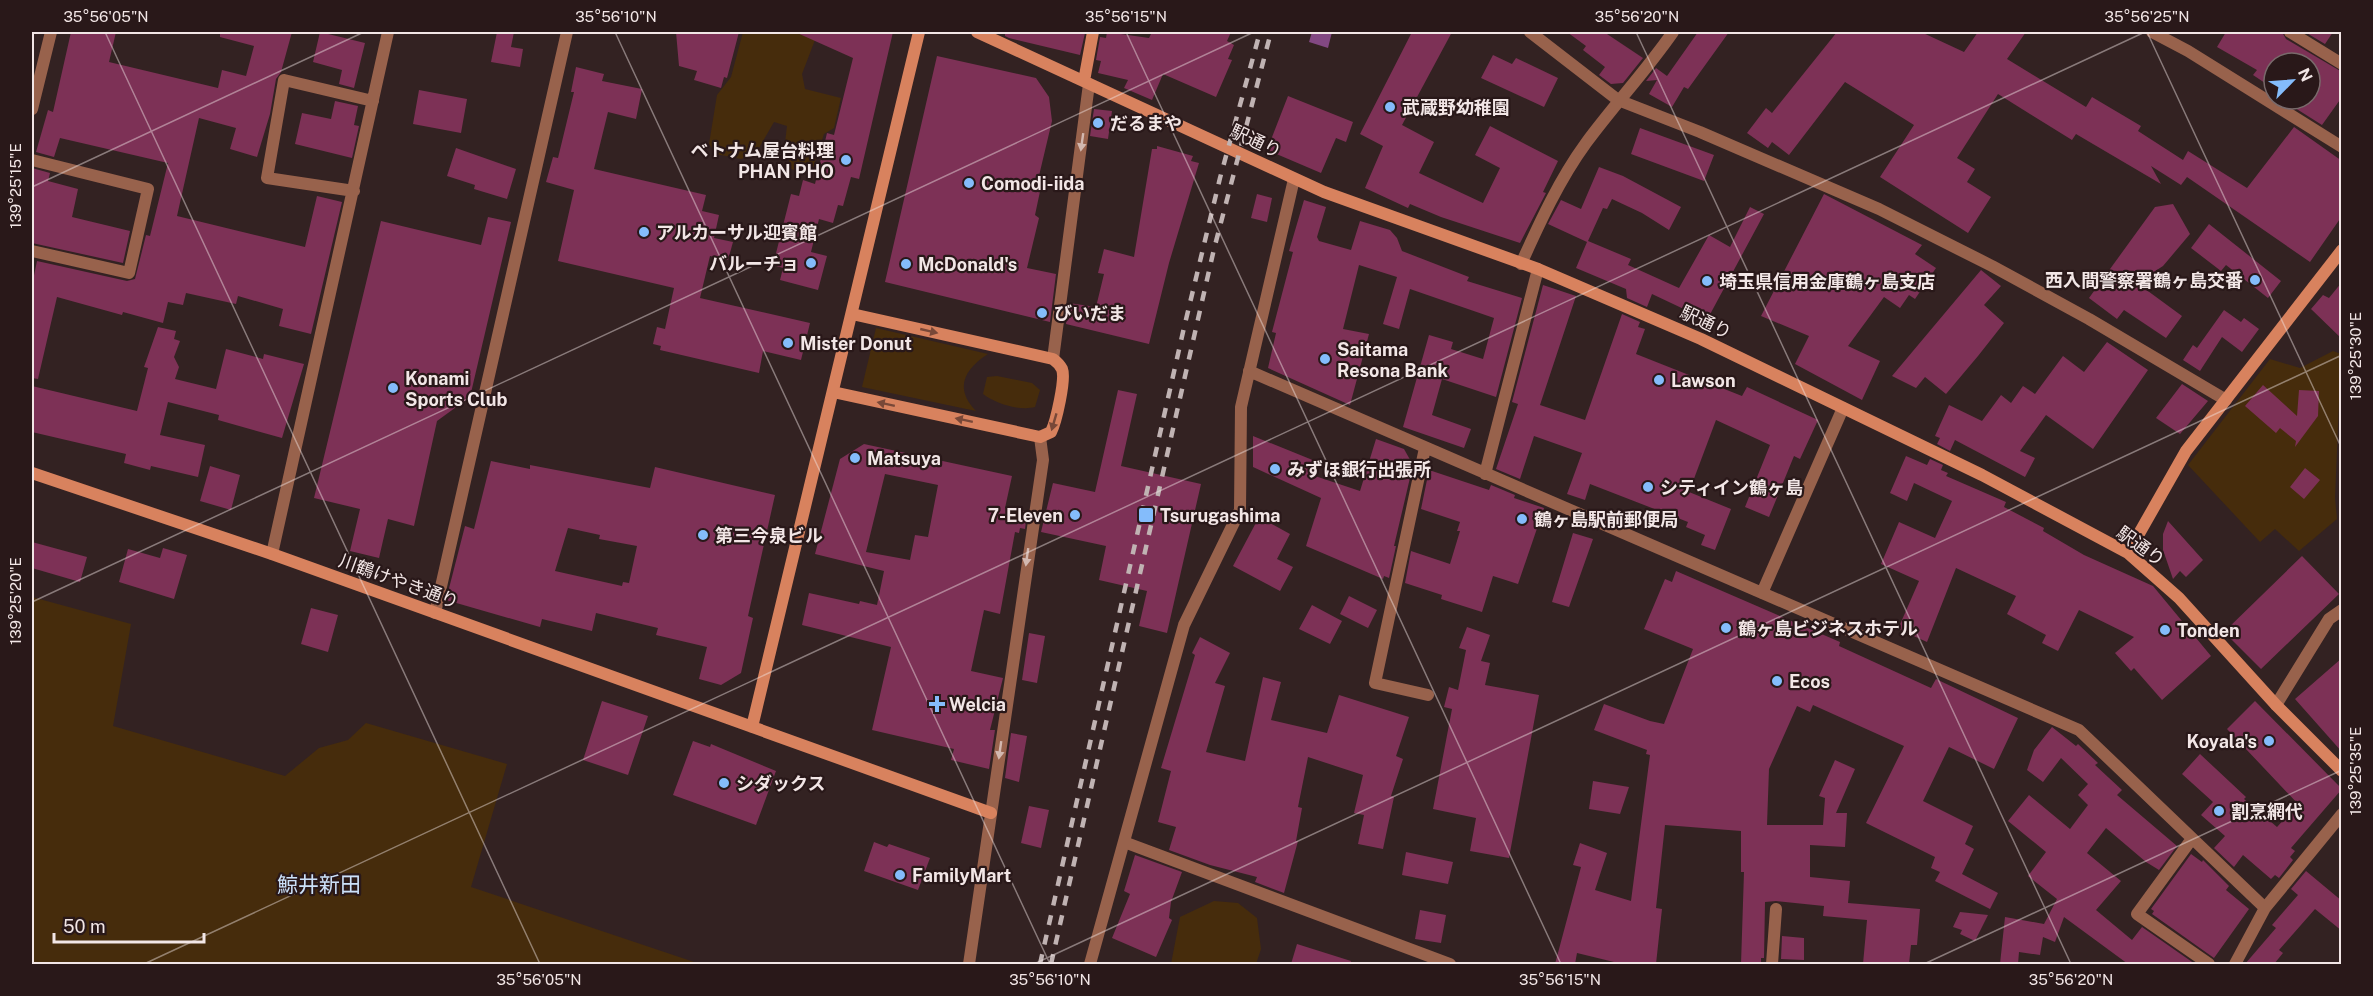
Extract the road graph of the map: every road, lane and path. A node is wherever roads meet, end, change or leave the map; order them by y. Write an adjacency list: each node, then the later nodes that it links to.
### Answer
1 (51, 32): 15 (street)
2 (388, 32): 14 (street)
3 (567, 32): 38 (street)
4 (919, 32): 24 (street)
5 (976, 32): 12 (street, 駅通り)
6 (1093, 32): 12 (street)
7 (1530, 32): 13 (street)
8 (1673, 32): 13 (street)
9 (2152, 32): 16 (street)
10 (2290, 32): 11 (street)
11 (2342, 64)
12 (1087, 82): 18 (street, 駅通り); 25 (street, one-way to 25)
13 (1618, 100): 22 (street); 28 (street)
14 (373, 101): 19 (street); 19 (street)
15 (32, 109)
16 (2342, 147)
17 (32, 160): 21 (street)
18 (1294, 179): 22 (street, 駅通り); 26 (street)
19 (354, 191): 34 (street)
20 (2342, 250): 28 (street)
21 (32, 251)
22 (1521, 264): 23 (street, 駅通り)
23 (1538, 269): 29 (street, 駅通り); 33 (street)
24 (852, 314): 25 (street, one-way to 25); 27 (street)
25 (1053, 359): 30 (street, one-way to 30)
26 (1249, 371): 31 (street); 46 (street)
27 (833, 392): 30 (street, one-way to 27); 41 (street)
28 (2226, 400): 35 (street)
29 (1844, 408): 35 (street, 駅通り); 36 (street)
30 (1040, 437): 43 (street, one-way to 43)
31 (1425, 448): 33 (street); 39 (street)
32 (32, 473): 34 (street, 川鶴けやき通り)
33 (1485, 474): 36 (street)
34 (272, 554): 38 (street, 川鶴けやき通り)
35 (2128, 554): 40 (street, 駅通り)
36 (1762, 592): 45 (street)
37 (2342, 610): 40 (street)
38 (435, 613): 41 (street, 川鶴けやき通り)
39 (1428, 696)
40 (2276, 705): 42 (street, 駅通り)
41 (752, 727): 43 (street, 川鶴けやき通り)
42 (2342, 771)
43 (991, 813): 49 (street)
44 (2342, 814): 47 (street)
45 (2191, 840): 47 (street); 53 (street)
46 (1124, 842): 50 (street); 51 (street)
47 (2265, 908): 54 (street)
48 (1776, 909): 52 (street)
49 (969, 964)
50 (1090, 964)
51 (1450, 964)
52 (1772, 964)
53 (2209, 964)
54 (2235, 964)

